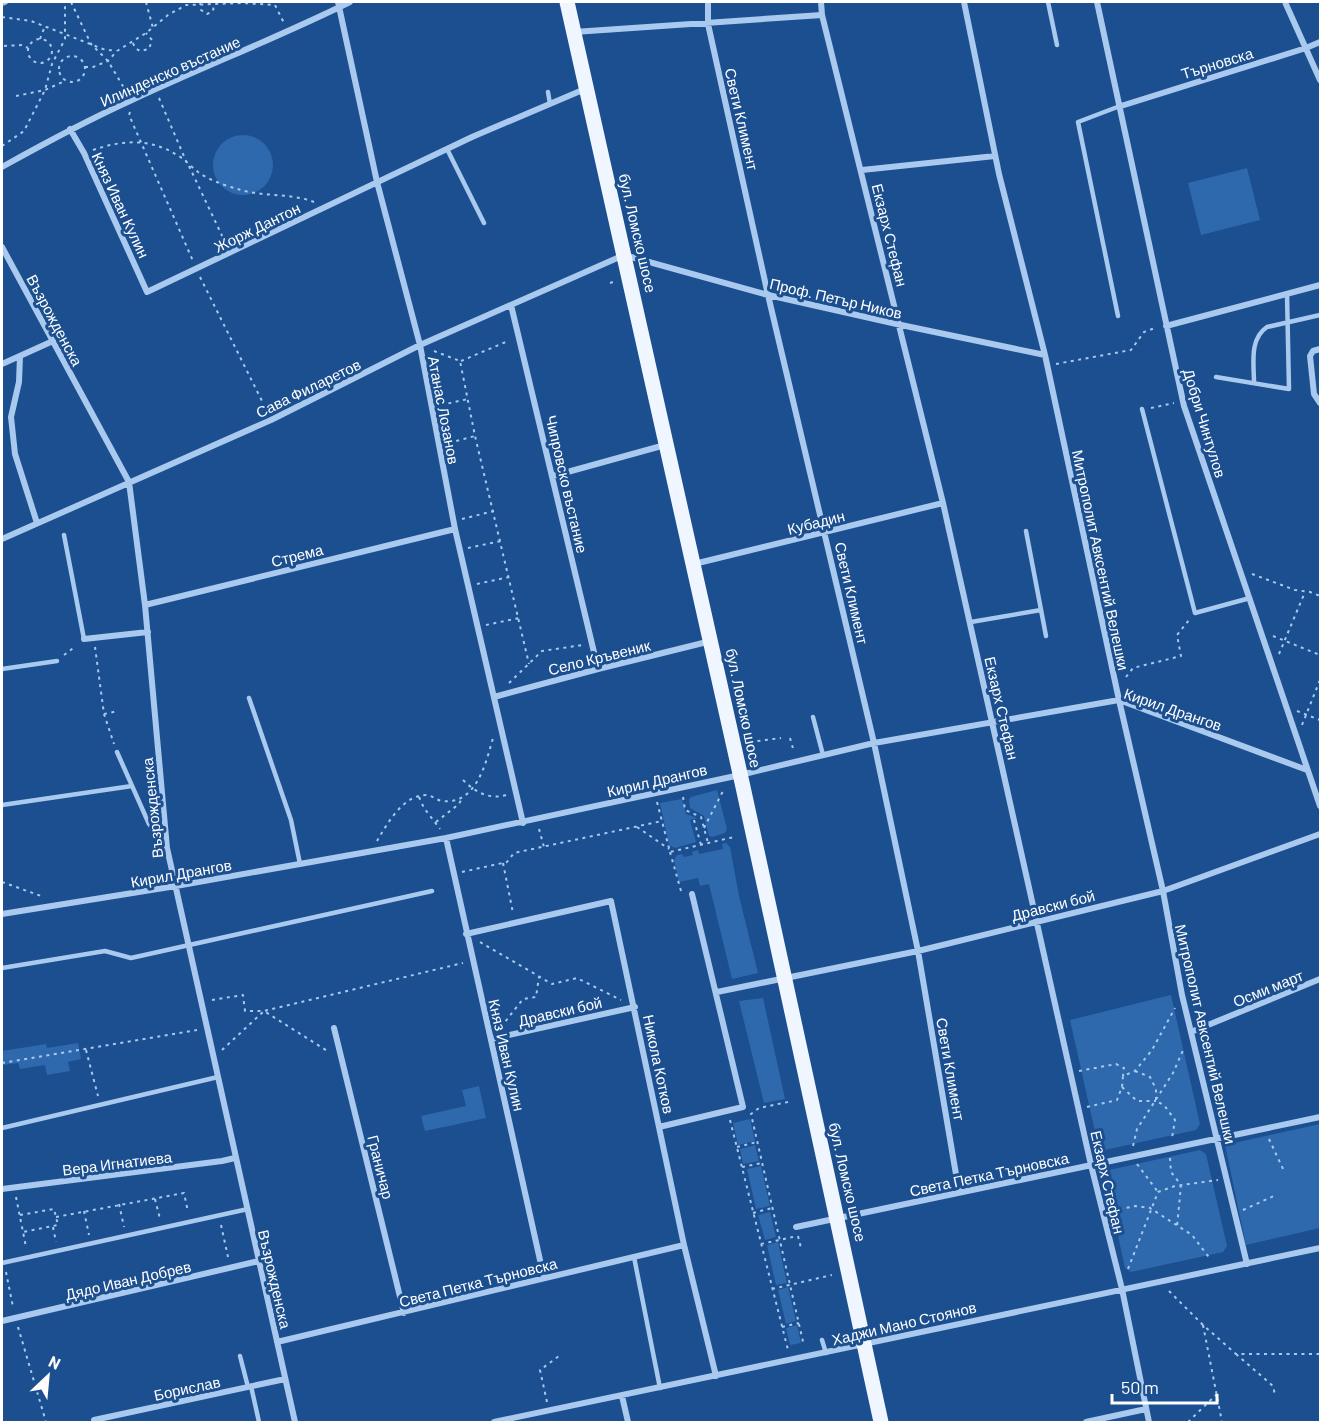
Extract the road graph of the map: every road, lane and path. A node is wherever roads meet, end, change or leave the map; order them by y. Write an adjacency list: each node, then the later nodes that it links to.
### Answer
1 (65, 2): 24 (path)
2 (70, 2): 29 (path)
3 (146, 2): 21 (path)
4 (350, 2): 16 (street, Илинденско въстание)
5 (567, 2): 23 (main road, бул. Ломско шосе)
6 (708, 2): 19 (street, Свети Климент)
7 (821, 2): 17 (street, Екзарх Стефан)
8 (964, 2): 55 (street, Митрополит Авксентий Велешки)
9 (1048, 2): 30 (lane)
10 (1097, 2): 49 (street, Добри Чинтулов)
11 (1285, 2): 33 (street)
12 (186, 3): 13 (path); 21 (path)
13 (200, 3): 15 (path); 15 (path)
14 (227, 3): 15 (path); 22 (path)
15 (214, 4)
16 (339, 4): 22 (street, Илинденско въстание); 59 (street, Атанас Лозанов)
17 (822, 15): 19 (street); 58 (street, Екзарх Стефан)
18 (2, 17): 20 (path)
19 (708, 24): 23 (street); 68 (street, Свети Климент)
20 (45, 26): 24 (path); 26 (path)
21 (153, 28): 25 (path)
22 (288, 32): 42 (street, Илинденско въстание)
23 (574, 32): 43 (main road, бул. Ломско шосе)
24 (65, 33): 29 (path); 36 (path)
25 (146, 33): 27 (path); 27 (path)
26 (40, 39): 32 (path); 35 (path)
27 (133, 42): 34 (path)
28 (1320, 42): 33 (street, Търновска)
29 (91, 44): 34 (path); 37 (path)
30 (1057, 45)
31 (4, 46): 32 (path)
32 (29, 48): 35 (path)
33 (1306, 48): 40 (street); 49 (street, Търновска)
34 (117, 51): 37 (path)
35 (51, 56): 36 (path)
36 (56, 58): 38 (path); 44 (path)
37 (108, 61): 39 (path); 47 (path)
38 (61, 62): 39 (path); 41 (path)
39 (85, 67): 41 (path)
40 (1320, 80)
41 (65, 81): 44 (path)
42 (156, 89): 47 (street, Илинденско въстание); 56 (path)
43 (587, 89): 48 (street, Жорж Дантон); 64 (main road, бул. Ломско шосе)
44 (45, 90): 46 (path); 52 (path)
45 (548, 92): 48 (lane)
46 (16, 96)
47 (132, 100): 50 (street, Илинденско въстание); 51 (path)
48 (550, 104): 53 (street, Жорж Дантон)
49 (1121, 106): 72 (lane); 75 (street, Добри Чинтулов)
50 (70, 129): 54 (street, Княз Иван Кулин); 57 (street, Илинденско въстание)
51 (141, 142): 54 (path); 56 (path); 65 (path)
52 (2, 146)
53 (447, 149): 59 (street, Жорж Дантон); 61 (lane)
54 (84, 153): 67 (street, Княз Иван Кулин)
55 (995, 156): 58 (street); 81 (street, Митрополит Авксентий Велешки)
56 (188, 164): 60 (path); 63 (path)
57 (2, 167)
58 (862, 170): 74 (street, Екзарх Стефан)
59 (377, 182): 60 (street, Жорж Дантон); 78 (street, Атанас Лозанов)
60 (327, 207): 63 (street, Жорж Дантон)
61 (484, 223)
62 (2, 246): 77 (street, Възрожденска)
63 (230, 253): 65 (street, Жорж Дантон)
64 (624, 255): 68 (street, Проф. Петър Ников); 70 (street, Сава Филаретов); 95 (main road, бул. Ломско шосе)
65 (197, 269): 67 (street, Жорж Дантон); 92 (path)
66 (1320, 285): 69 (street)
67 (147, 292)
68 (768, 294): 74 (street, Проф. Петър Ников); 103 (street, Свети Климент)
69 (1287, 294): 73 (lane); 75 (street)
70 (511, 305): 76 (street, Чипровско въстание); 78 (street, Сава Филаретов)
71 (1320, 315): 73 (lane)
72 (1118, 316)
73 (1287, 323): 86 (lane); 86 (lane)
74 (901, 326): 81 (street, Проф. Петър Ников); 98 (street, Екзарх Стефан)
75 (1166, 326): 84 (path); 88 (street, Добри Чинтулов)
76 (519, 336): 82 (path); 96 (street, Чипровско въстание)
77 (53, 341): 80 (street); 97 (street, Възрожденска)
78 (420, 345): 82 (path); 90 (street, Атанас Лозанов); 92 (street, Сава Филаретов)
79 (1320, 349): 89 (street)
80 (20, 356): 83 (street); 101 (street)
81 (1045, 356): 84 (street, Митрополит Авксентий Велешки)
82 (460, 361): 87 (path)
83 (2, 364)
84 (1047, 366): 137 (street, Митрополит Авксентий Велешки)
85 (1216, 377): 86 (lane)
86 (1254, 383)
87 (468, 399): 90 (path); 93 (path)
88 (1183, 401): 91 (path); 110 (street, Добри Чинтулов)
89 (1320, 403)
90 (432, 407): 94 (street, Атанас Лозанов)
91 (1142, 409): 118 (lane)
92 (272, 420): 97 (street, Сава Филаретов)
93 (475, 436): 94 (path); 99 (path)
94 (439, 445): 100 (street, Атанас Лозанов)
95 (667, 445): 96 (street); 109 (main road, бул. Ломско шосе)
96 (553, 477): 129 (street, Чипровско въстание)
97 (129, 482): 101 (street, Сава Филаретов); 116 (street, Възрожденска)
98 (944, 503): 103 (street, Кубадин); 120 (street, Екзарх Стефан)
99 (494, 511): 100 (path); 107 (path)
100 (454, 521): 102 (street, Атанас Лозанов)
101 (37, 523): 106 (street, Сава Филаретов)
102 (455, 529): 108 (street, Атанас Лозанов); 116 (street, Стрема)
103 (825, 531): 109 (street, Кубадин); 153 (street, Свети Климент)
104 (1026, 531): 117 (lane)
105 (64, 535): 126 (lane)
106 (2, 539)
107 (501, 541): 108 (path); 111 (path)
108 (460, 549): 112 (street, Атанас Лозанов)
109 (694, 564): 128 (main road, бул. Ломско шосе)
110 (1240, 570): 113 (path); 115 (street, Добри Чинтулов)
111 (509, 577): 112 (path); 119 (path)
112 (468, 586): 121 (street, Атанас Лозанов)
113 (1305, 591): 114 (path); 127 (path)
114 (1320, 596)
115 (1250, 598): 118 (lane); 122 (street, Добри Чинтулов)
116 (145, 605): 123 (street, Възрожденска)
117 (1041, 610): 120 (lane); 124 (lane)
118 (1195, 613): 137 (path)
119 (519, 618): 121 (path); 132 (path)
120 (971, 622): 148 (street, Екзарх Стефан)
121 (478, 627): 138 (street, Атанас Лозанов)
122 (1261, 631): 127 (path); 133 (street, Добри Чинтулов)
123 (148, 632): 125 (street); 183 (street, Възрожденска)
124 (1046, 636)
125 (93, 638): 126 (street); 143 (path)
126 (84, 639): 131 (path)
127 (1285, 640): 130 (path); 133 (path)
128 (711, 642): 135 (street, Село Кръвеник); 158 (main road, бул. Ломско шосе)
129 (592, 643): 132 (path); 135 (street, Чипровско въстание)
130 (1320, 655)
131 (57, 661): 134 (lane)
132 (529, 664): 138 (path)
133 (1273, 668): 141 (street, Добри Чинтулов)
134 (2, 669)
135 (598, 669): 138 (street, Село Кръвеник)
136 (1320, 680): 144 (path)
137 (1116, 689): 140 (street, Митрополит Авксентий Велешки)
138 (494, 697): 146 (street, Атанас Лозанов)
139 (249, 698): 187 (lane)
140 (1119, 700): 148 (street, Кирил Дрангов); 157 (street, Кирил Дрангов); 192 (street, Митрополит Авксентий Велешки)
141 (1286, 707): 144 (path); 151 (street, Добри Чинтулов)
142 (118, 711): 143 (path)
143 (104, 714): 154 (path)
144 (1306, 715): 147 (path); 151 (path)
145 (813, 717): 155 (lane)
146 (499, 718): 162 (path); 164 (street, Атанас Лозанов)
147 (1320, 720)
148 (994, 722): 153 (street, Кирил Дрангов); 196 (street, Екзарх Стефан)
149 (781, 738): 152 (path)
150 (790, 738): 156 (path)
151 (1297, 738): 157 (street, Добри Чинтулов)
152 (750, 742)
153 (874, 743): 155 (street, Кирил Дрангов); 200 (street, Свети Климент)
154 (117, 752): 160 (lane)
155 (823, 755): 156 (street, Кирил Дрангов)
156 (797, 761): 158 (street, Кирил Дрангов)
157 (1307, 770): 169 (street, Добри Чинтулов)
158 (740, 775): 161 (street, Кирил Дрангов); 204 (main road, бул. Ломско шосе)
159 (463, 780): 162 (path)
160 (132, 786): 168 (lane); 183 (lane)
161 (681, 787): 165 (street, Кирил Дрангов); 176 (path)
162 (472, 789): 164 (path); 167 (path)
163 (726, 790): 176 (path)
164 (516, 792): 174 (street, Атанас Лозанов)
165 (654, 793): 171 (street, Кирил Дрангов); 172 (path)
166 (419, 797): 167 (path); 173 (path); 185 (path)
167 (461, 800): 173 (path)
168 (2, 805)
169 (1320, 806)
170 (694, 819): 181 (path)
171 (537, 820): 174 (street, Кирил Дрангов); 182 (path)
172 (662, 821): 175 (path); 184 (path)
173 (436, 822): 179 (path)
174 (523, 823): 179 (street, Кирил Дрангов)
175 (637, 827): 182 (path); 184 (path)
176 (704, 828): 180 (path)
177 (1320, 834): 192 (street, Дравски бой)
178 (734, 837): 180 (path)
179 (446, 838): 185 (street, Кирил Дрангов); 188 (street, Княз Иван Кулин)
180 (708, 843): 181 (path)
181 (701, 845): 184 (path)
182 (544, 847): 186 (path)
183 (167, 848): 190 (street, Възрожденска)
184 (669, 851): 193 (path)
185 (372, 852): 187 (street, Кирил Дрангов)
186 (503, 863): 188 (path); 197 (path)
187 (300, 864): 190 (street, Кирил Дрангов)
188 (454, 874): 198 (street, Княз Иван Кулин)
189 (2, 882): 194 (path)
190 (176, 886): 194 (street, Кирил Дрангов); 199 (street, Възрожденска)
191 (432, 891): 199 (lane)
192 (1162, 891): 196 (street, Дравски бой); 207 (street, Митрополит Авксентий Велешки)
193 (692, 894): 206 (street)
194 (61, 904): 195 (street, Кирил Дрангов)
195 (2, 914)
196 (1036, 921): 200 (street, Дравски бой); 220 (street, Екзарх Стефан)
197 (515, 923): 198 (street, Никола Котков); 209 (street, Никола Котков)
198 (466, 934): 201 (street, Княз Иван Кулин); 203 (path)
199 (189, 946): 202 (lane); 208 (street, Възрожденска)
200 (918, 951): 204 (street, Дравски бой); 247 (street, Свети Климент)
201 (472, 961): 210 (path); 214 (street, Княз Иван Кулин)
202 (2, 968)
203 (539, 976): 209 (path); 214 (path)
204 (784, 977): 206 (street, Дравски бой); 262 (main road, бул. Ломско шосе)
205 (1320, 980): 213 (street, Осми март)
206 (717, 993): 228 (street)
207 (1182, 995): 213 (street, Митрополит Авксентий Велешки); 219 (path)
208 (201, 1002): 210 (path); 211 (street, Възрожденска)
209 (635, 1007): 214 (street, Дравски бой); 230 (street, Никола Котков)
210 (264, 1011): 216 (path); 217 (path)
211 (207, 1028): 215 (path); 216 (street, Възрожденска)
212 (334, 1028): 217 (street, Граничар)
213 (1191, 1032): 224 (path); 233 (street, Митрополит Авксентий Велешки)
214 (491, 1039): 285 (street, Княз Иван Кулин)
215 (86, 1050): 218 (path); 226 (path)
216 (214, 1058): 222 (street, Възрожденска)
217 (342, 1060): 290 (street, Граничар)
218 (2, 1063)
219 (1136, 1071): 221 (path); 224 (path)
220 (1070, 1073): 221 (path); 227 (street, Екзарх Стефан)
221 (1123, 1076): 223 (path)
222 (218, 1077): 226 (lane); 238 (street, Възрожденска)
223 (1122, 1087): 224 (path); 227 (path)
224 (1156, 1101): 236 (path); 237 (path)
225 (788, 1102): 234 (path)
226 (100, 1105): 231 (lane)
227 (1078, 1109): 240 (street, Екзарх Стефан)
228 (728, 1111): 230 (street); 235 (path)
229 (1320, 1117): 232 (street, Света Петка Търновска)
230 (659, 1127): 274 (street, Никола Котков)
231 (2, 1128)
232 (1265, 1128): 233 (street, Света Петка Търновска); 242 (path)
233 (1217, 1138): 236 (street, Света Петка Търновска); 243 (street, Митрополит Авксентий Велешки)
234 (757, 1142): 235 (path); 239 (path)
235 (736, 1147): 241 (path)
236 (1170, 1148): 237 (street, Света Петка Търновска); 244 (path)
237 (1131, 1156): 240 (street, Света Петка Търновска); 248 (path)
238 (235, 1158): 245 (street, Вера Игнатиева); 254 (street, Възрожденска)
239 (762, 1163): 241 (path); 252 (path)
240 (1091, 1165): 247 (street, Света Петка Търновска); 257 (street, Екзарх Стефан)
241 (742, 1167): 256 (path)
242 (1284, 1171)
243 (1227, 1179): 244 (path); 258 (street, Митрополит Авксентий Велешки)
244 (1181, 1185): 248 (path); 266 (path)
245 (15, 1188): 246 (street, Вера Игнатиева); 259 (path)
246 (2, 1189)
247 (959, 1192): 262 (street, Света Петка Търновска)
248 (1158, 1192): 253 (path)
249 (1276, 1196): 258 (path)
250 (155, 1198): 251 (path); 263 (path); 267 (path)
251 (119, 1204): 255 (path); 269 (path)
252 (772, 1208): 256 (path); 271 (path)
253 (1150, 1208): 257 (path); 266 (path); 289 (path)
254 (248, 1209): 260 (lane); 279 (street, Възрожденска)
255 (84, 1211): 261 (path); 272 (path)
256 (753, 1213): 273 (path)
257 (1103, 1213): 289 (street, Екзарх Стефан)
258 (1235, 1214): 281 (street, Митрополит Авксентий Велешки)
259 (20, 1215): 261 (path); 268 (path)
260 (219, 1216): 263 (lane); 282 (path)
261 (56, 1217): 264 (path)
262 (838, 1220): 265 (street, Света Петка Търновска); 298 (main road, бул. Ломско шосе)
263 (190, 1222): 267 (lane)
264 (52, 1226): 268 (path); 276 (path)
265 (796, 1227)
266 (1177, 1227): 283 (path)
267 (162, 1228): 269 (lane)
268 (23, 1232): 277 (path)
269 (126, 1236): 272 (lane)
270 (798, 1236): 271 (path)
271 (780, 1239): 273 (path); 287 (path)
272 (91, 1244): 276 (lane)
273 (761, 1244): 288 (path)
274 (684, 1245): 278 (street, Света Петка Търновска); 306 (street, Никола Котков)
275 (1320, 1248): 281 (street, Хаджи Мано Стоянов)
276 (57, 1251): 277 (lane)
277 (28, 1257): 280 (lane)
278 (634, 1257): 285 (street, Света Петка Търновска); 309 (lane)
279 (259, 1262): 282 (street, Дядо Иван Добрев); 297 (street, Възрожденска)
280 (3, 1263): 291 (path)
281 (1247, 1264): 283 (street, Хаджи Мано Стоянов)
282 (230, 1268): 291 (street, Дядо Иван Добрев)
283 (1218, 1270): 286 (street, Хаджи Мано Стоянов)
284 (832, 1275): 287 (path)
285 (544, 1278): 290 (street, Света Петка Търновска)
286 (1160, 1282): 289 (street, Хаджи Мано Стоянов); 294 (path)
287 (790, 1285): 288 (path); 293 (path)
288 (772, 1289): 295 (path)
289 (1122, 1289): 298 (street, Хаджи Мано Стоянов); 313 (street, Екзарх Стефан)
290 (404, 1312): 297 (street, Света Петка Търновска)
291 (15, 1318): 292 (street, Дядо Иван Добрев); 316 (path)
292 (2, 1321)
293 (799, 1323): 295 (path); 304 (path)
294 (1203, 1325): 300 (path); 310 (path)
295 (782, 1327): 305 (path)
296 (822, 1340): 299 (lane)
297 (277, 1342): 307 (street, Възрожденска)
298 (865, 1345): 299 (street, Хаджи Мано Стоянов); 321 (main road, бул. Ломско шосе)
299 (826, 1353): 304 (street, Хаджи Мано Стоянов)
300 (1236, 1354): 301 (path); 311 (path)
301 (1320, 1354)
302 (240, 1356): 308 (lane)
303 (559, 1356): 314 (path)
304 (807, 1357): 305 (street, Хаджи Мано Стоянов)
305 (790, 1361): 306 (street, Хаджи Мано Стоянов)
306 (716, 1376): 309 (street, Хаджи Мано Стоянов)
307 (285, 1379): 308 (street, Борислав); 318 (street, Възрожденска)
308 (249, 1386): 315 (street, Борислав); 317 (lane)
309 (660, 1388): 312 (street, Хаджи Мано Стоянов)
310 (1216, 1395): 324 (path); 325 (path)
311 (1275, 1395)
312 (622, 1396): 314 (street, Хаджи Мано Стоянов); 320 (street)
313 (1146, 1409): 322 (street); 323 (street, Екзарх Стефан)
314 (549, 1410): 319 (street, Хаджи Мано Стоянов)
315 (94, 1421)
316 (46, 1422)
317 (259, 1422)
318 (295, 1422)
319 (494, 1422)
320 (628, 1422)
321 (882, 1422)
322 (1086, 1422)
323 (1149, 1422)
324 (1188, 1422)
325 (1222, 1422)

